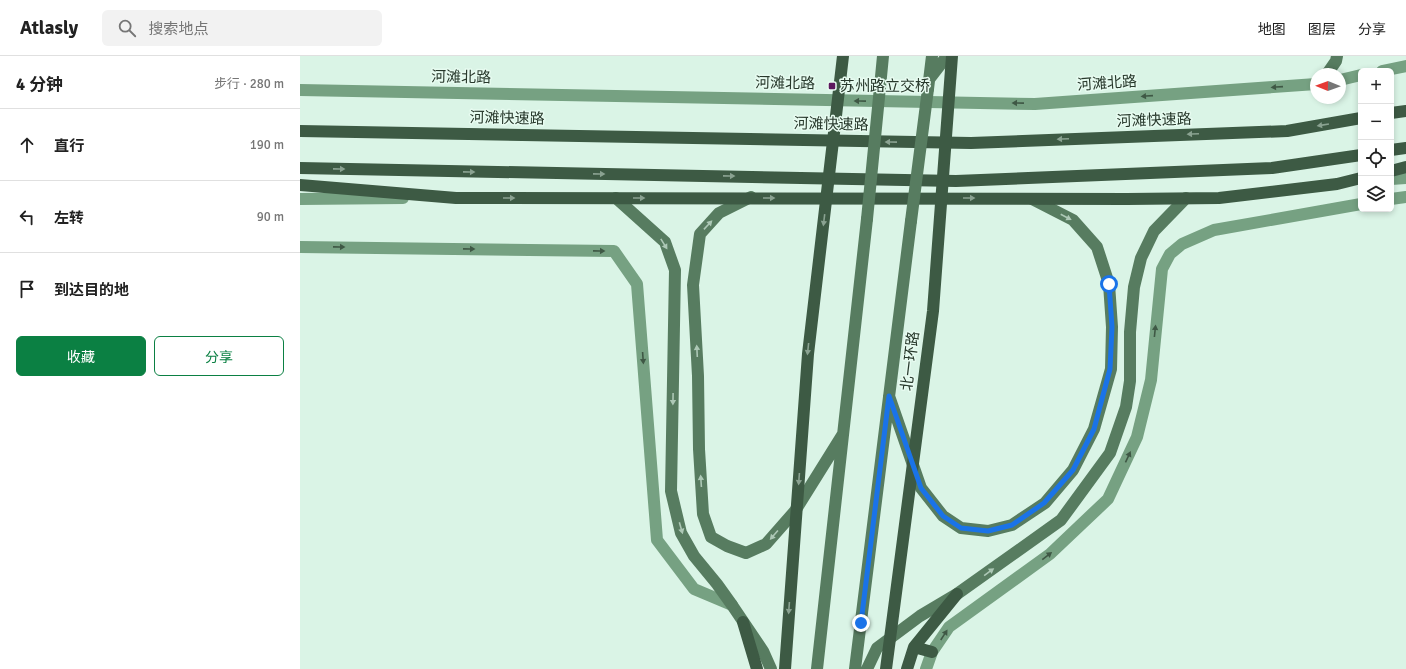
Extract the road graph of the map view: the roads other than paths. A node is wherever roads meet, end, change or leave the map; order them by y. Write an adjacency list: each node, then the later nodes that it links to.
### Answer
1 (843, 56): 52 (highway, one-way to 52, bridge)
2 (877, 56): 13 (main road)
3 (884, 56): 13 (main road)
4 (932, 56): 14 (main road)
5 (947, 56): 14 (main road)
6 (952, 56): 56 (highway, 北一环路, bridge)
7 (1337, 56): 9 (main road)
8 (1406, 66): 10 (street)
9 (1331, 68)
10 (1394, 68)
11 (1358, 76): 12 (street)
12 (1346, 79)
13 (881, 84): 44 (main road, bridge)
14 (928, 84): 43 (main road, bridge)
15 (1310, 84): 16 (street, 河滩北路, one-way to 16)
16 (300, 90)
17 (1406, 111): 18 (highway)
18 (1394, 113)
19 (1358, 119): 20 (highway, 河滩快速路, one-way to 20)
20 (300, 131)
21 (1406, 148): 22 (highway)
22 (1394, 150)
23 (1358, 155): 25 (highway, one-way to 23)
24 (1406, 167): 26 (highway)
25 (300, 168)
26 (1394, 170)
27 (1406, 178): 29 (street)
28 (1358, 179): 31 (highway)
29 (1394, 179)
30 (1358, 182): 31 (street)
31 (1337, 184): 37 (highway)
32 (300, 185): 34 (highway)
33 (1406, 196): 38 (street)
34 (456, 198): 35 (highway, one-way to 35); 39 (street)
35 (616, 198): 36 (highway, one-way to 36); 46 (main road, one-way to 46)
36 (751, 198): 40 (highway, one-way to 40); 44 (main road, one-way to 36)
37 (1186, 198): 40 (highway); 45 (main road, one-way to 37)
38 (1394, 198)
39 (300, 199)
40 (1032, 199): 43 (main road, one-way to 43)
41 (1358, 205): 49 (street, one-way to 41)
42 (300, 247): 46 (street, one-way to 46)
43 (889, 396): 54 (main road)
44 (843, 434): 53 (main road)
45 (957, 594): 48 (highway); 55 (main road)
46 (732, 605): 47 (main road)
47 (743, 622): 50 (highway); 51 (main road)
48 (914, 647): 49 (highway); 57 (highway)
49 (932, 652): 58 (street)
50 (757, 669)
51 (771, 669)
52 (785, 669)
53 (817, 669)
54 (855, 669)
55 (867, 669)
56 (886, 669)
57 (907, 669)
58 (926, 669)

